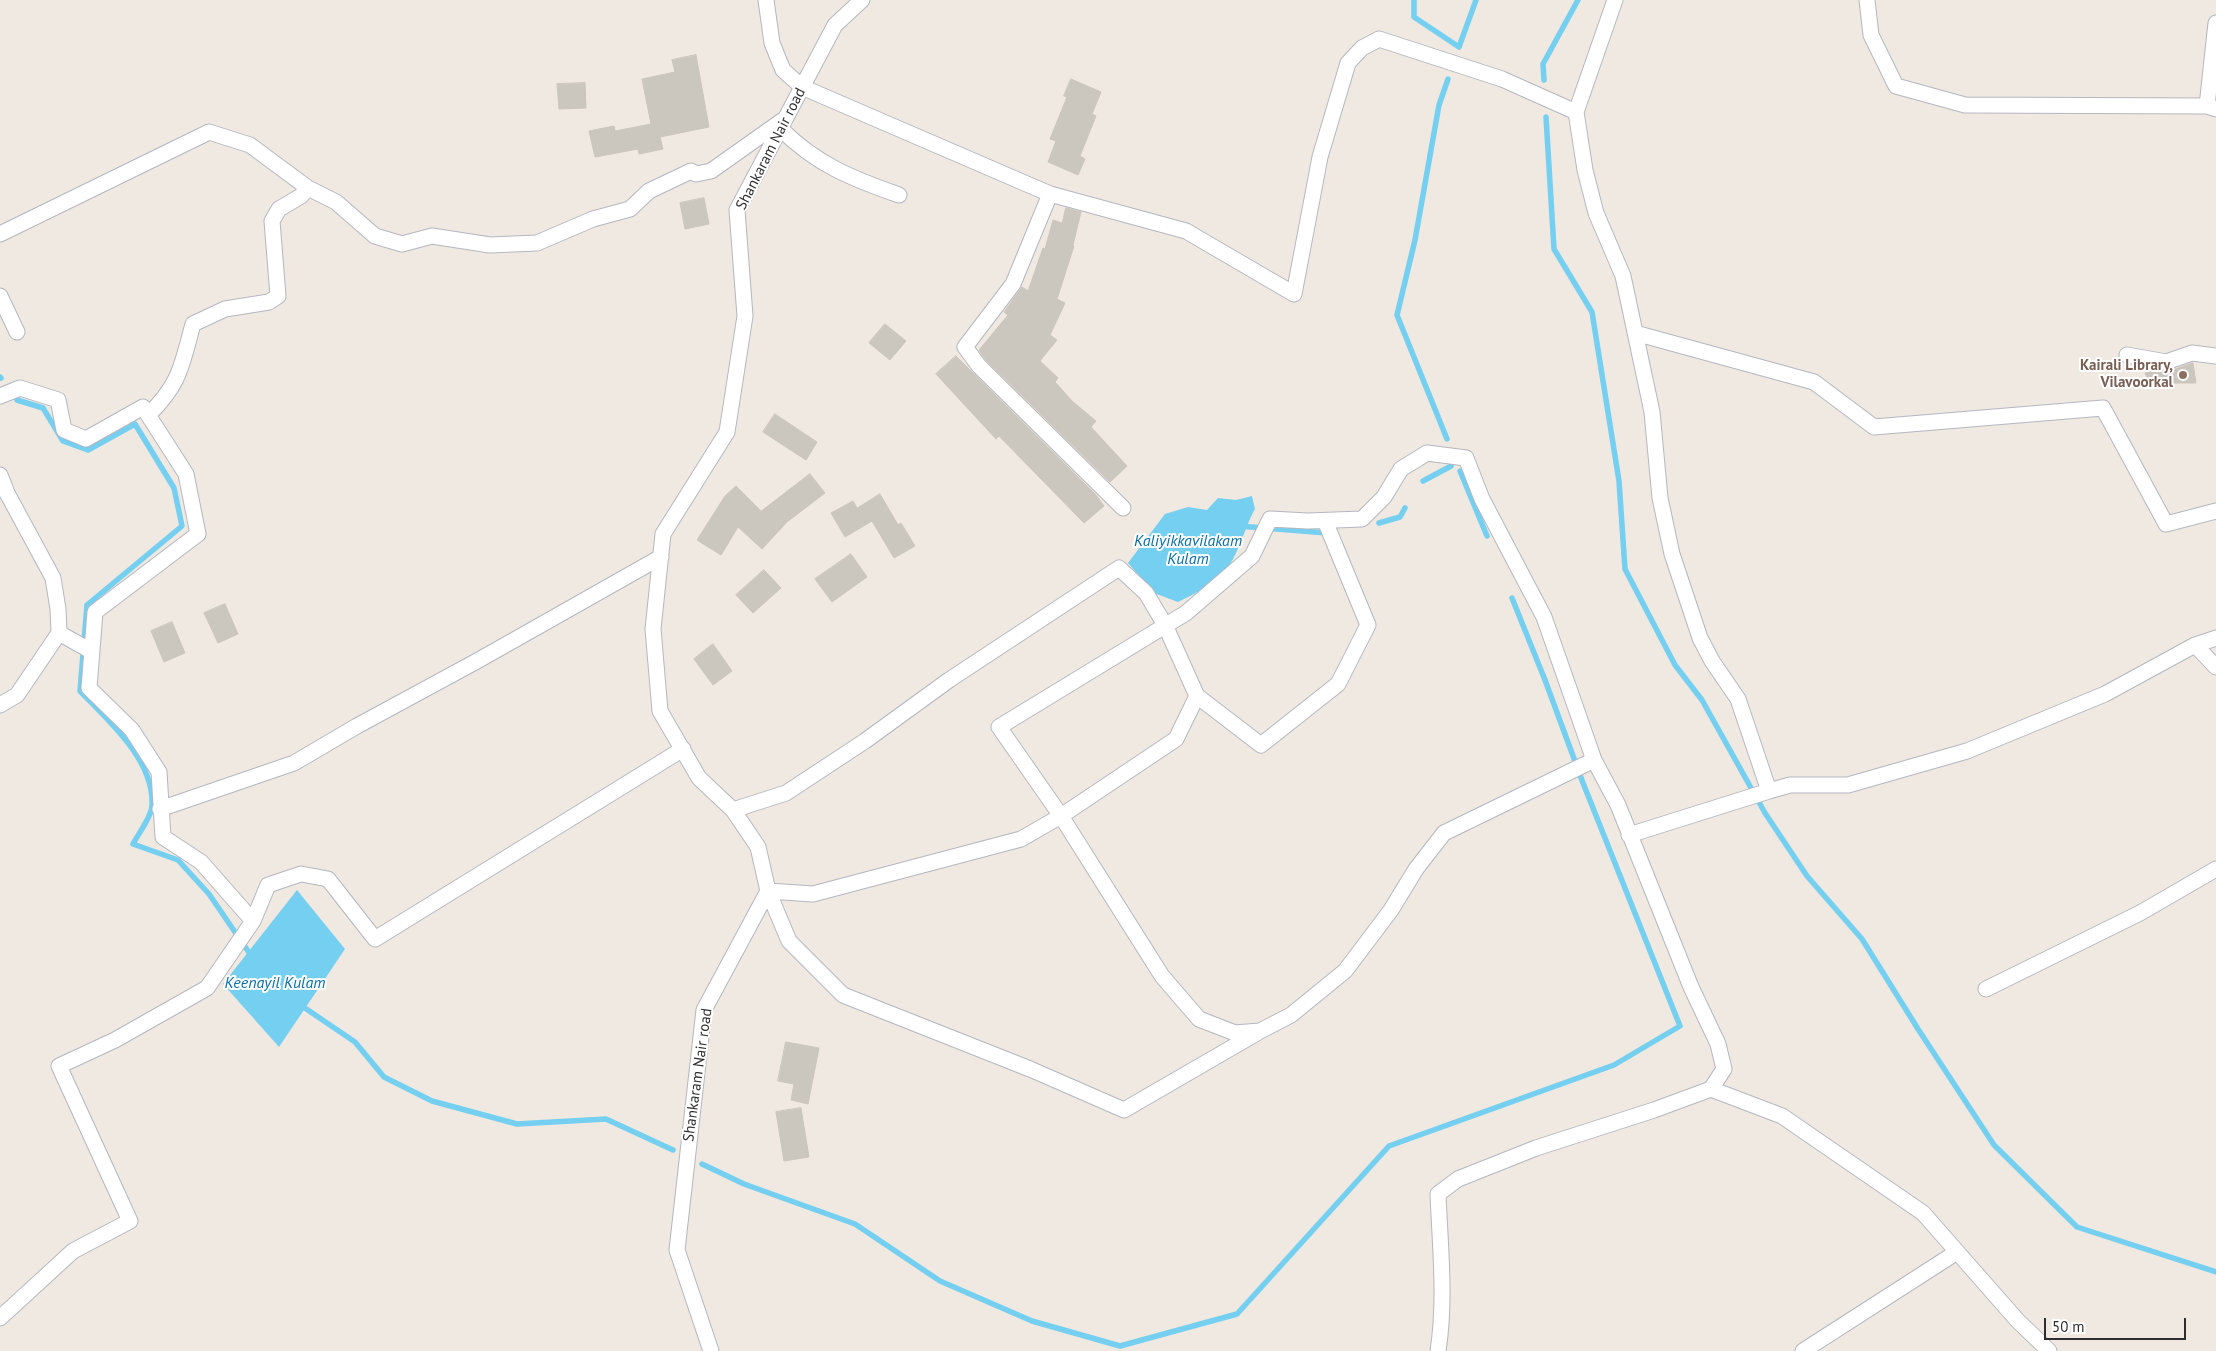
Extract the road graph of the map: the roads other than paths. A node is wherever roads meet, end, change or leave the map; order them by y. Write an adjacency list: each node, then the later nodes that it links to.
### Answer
1 (766, 0): 6 (street)
2 (862, 0): 6 (street, Shankaram Nair road)
3 (1615, 0): 8 (street)
4 (1867, 0): 7 (street)
5 (2216, 23): 7 (street)
6 (802, 86): 9 (street, Shankaram Nair road); 11 (street)
7 (2212, 108)
8 (1576, 112): 11 (street); 16 (street)
9 (783, 123): 10 (street); 12 (street); 25 (street, Shankaram Nair road)
10 (308, 188): 13 (street); 20 (street)
11 (1050, 194): 22 (street)
12 (899, 195)
13 (0, 234)
14 (0, 296): 15 (street)
15 (18, 332)
16 (1635, 333): 23 (street); 36 (street)
17 (2127, 355): 18 (street)
18 (2216, 356)
19 (0, 396): 20 (street)
20 (148, 415): 30 (street)
21 (0, 475): 27 (street)
22 (1123, 508)
23 (2216, 511)
24 (1325, 520): 26 (street); 32 (street); 35 (street)
25 (661, 557): 34 (street, Shankaram Nair road); 37 (street)
26 (1165, 625): 32 (street); 38 (street); 39 (street)
27 (59, 633): 30 (street); 33 (street)
28 (2216, 638): 29 (street)
29 (2195, 645): 31 (street); 36 (street)
30 (91, 651): 37 (street)
31 (2216, 667)
32 (1197, 696): 39 (street)
33 (0, 705)
34 (683, 749): 38 (street, Shankaram Nair road); 43 (street)
35 (1583, 765): 40 (street); 45 (street)
36 (1768, 791): 40 (street)
37 (160, 809): 43 (street)
38 (733, 810): 42 (street, Shankaram Nair road)
39 (1061, 816): 42 (street); 45 (street)
40 (1629, 834): 46 (street)
41 (2216, 869): 44 (street)
42 (768, 891): 45 (street); 50 (street, Shankaram Nair road)
43 (250, 925): 48 (street)
44 (1986, 989)
45 (1260, 1031)
46 (1711, 1089): 47 (street); 51 (street)
47 (1958, 1252): 49 (street); 53 (street)
48 (0, 1318)
49 (1823, 1346): 52 (street)
50 (711, 1351)
51 (1438, 1351)
52 (1803, 1351)
53 (2049, 1351)

